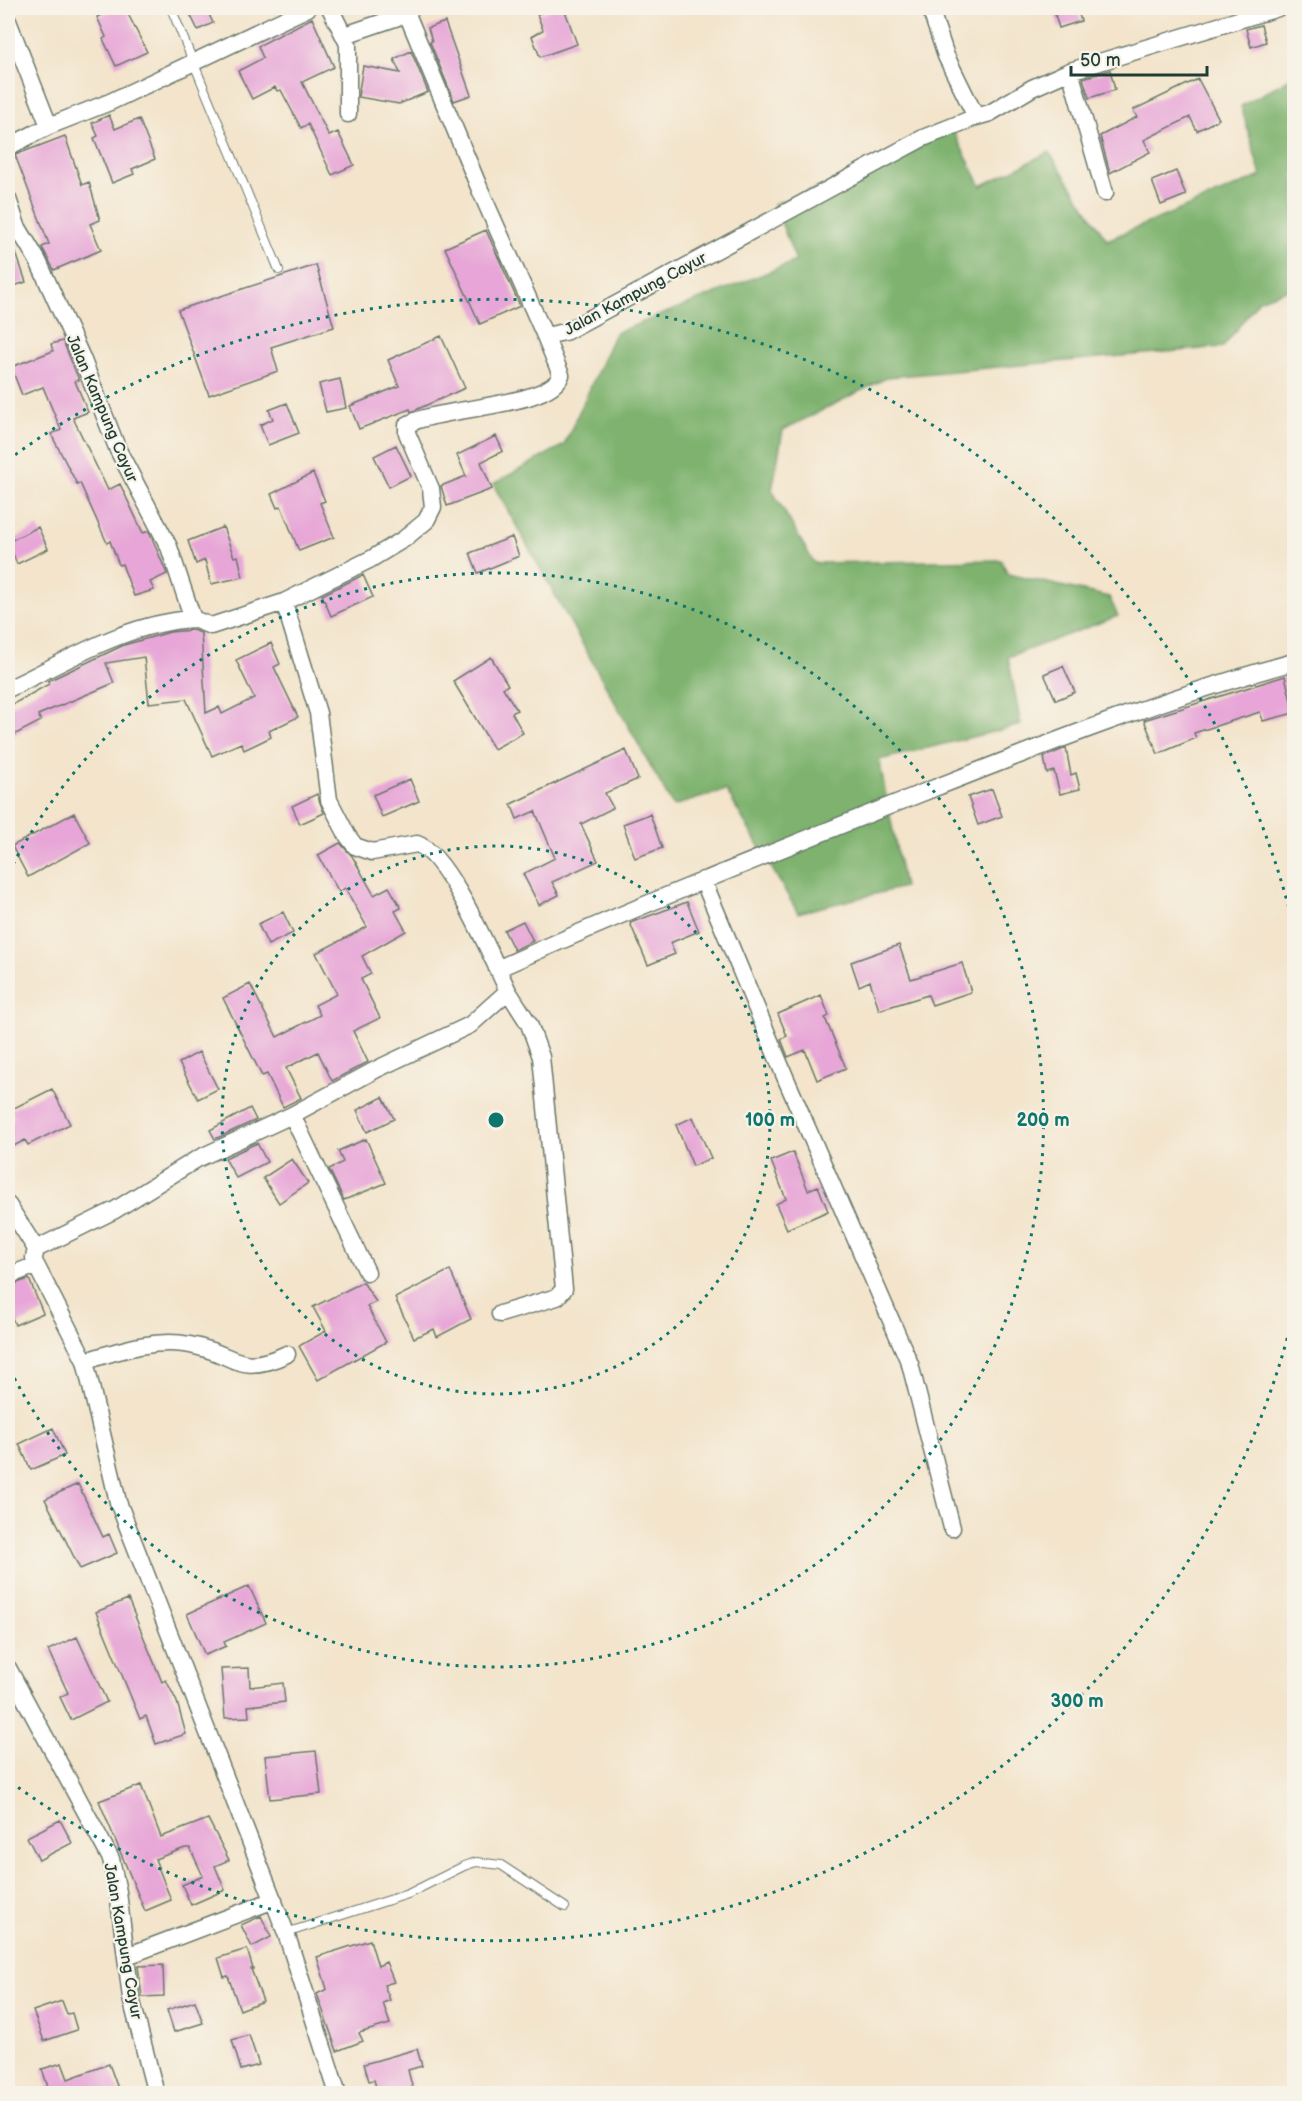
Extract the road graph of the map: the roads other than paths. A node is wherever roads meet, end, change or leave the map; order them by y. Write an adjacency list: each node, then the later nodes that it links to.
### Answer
1 (171, 8): 9 (lane)
2 (308, 8): 9 (street)
3 (330, 8): 8 (street)
4 (930, 8): 12 (street)
5 (1278, 8): 10 (street, Jalan Kampung Cayur)
6 (414, 11): 8 (street); 18 (street)
7 (8, 21): 13 (street)
8 (345, 35): 11 (street)
9 (195, 62): 13 (street); 17 (lane)
10 (1070, 71): 12 (street, Jalan Kampung Cayur); 15 (street)
11 (348, 114)
12 (976, 117): 18 (street, Jalan Kampung Cayur)
13 (49, 126): 14 (street)
14 (8, 147)
15 (1106, 193)
16 (8, 199): 20 (street, Jalan Kampung Cayur)
17 (279, 270)
18 (544, 336): 19 (street, Jalan Kampung Cayur)
19 (284, 602): 20 (street, Jalan Kampung Cayur); 24 (street)
20 (193, 619): 22 (street, Jalan Kampung Cayur)
21 (1294, 662): 23 (street)
22 (8, 689)
23 (703, 880): 24 (street); 34 (street)
24 (497, 969): 25 (street)
25 (508, 992): 26 (street); 31 (street)
26 (292, 1115): 28 (street); 29 (street)
27 (8, 1204): 28 (street)
28 (36, 1257): 30 (street); 33 (street)
29 (367, 1272)
30 (8, 1276)
31 (500, 1314)
32 (287, 1354): 33 (street)
33 (85, 1361): 36 (street)
34 (952, 1528)
35 (8, 1668): 39 (street, Jalan Kampung Cayur)
36 (274, 1900): 38 (street); 39 (street)
37 (565, 1907): 38 (lane)
38 (286, 1933): 41 (street)
39 (127, 1956): 40 (street, Jalan Kampung Cayur)
40 (156, 2094)
41 (338, 2094)

